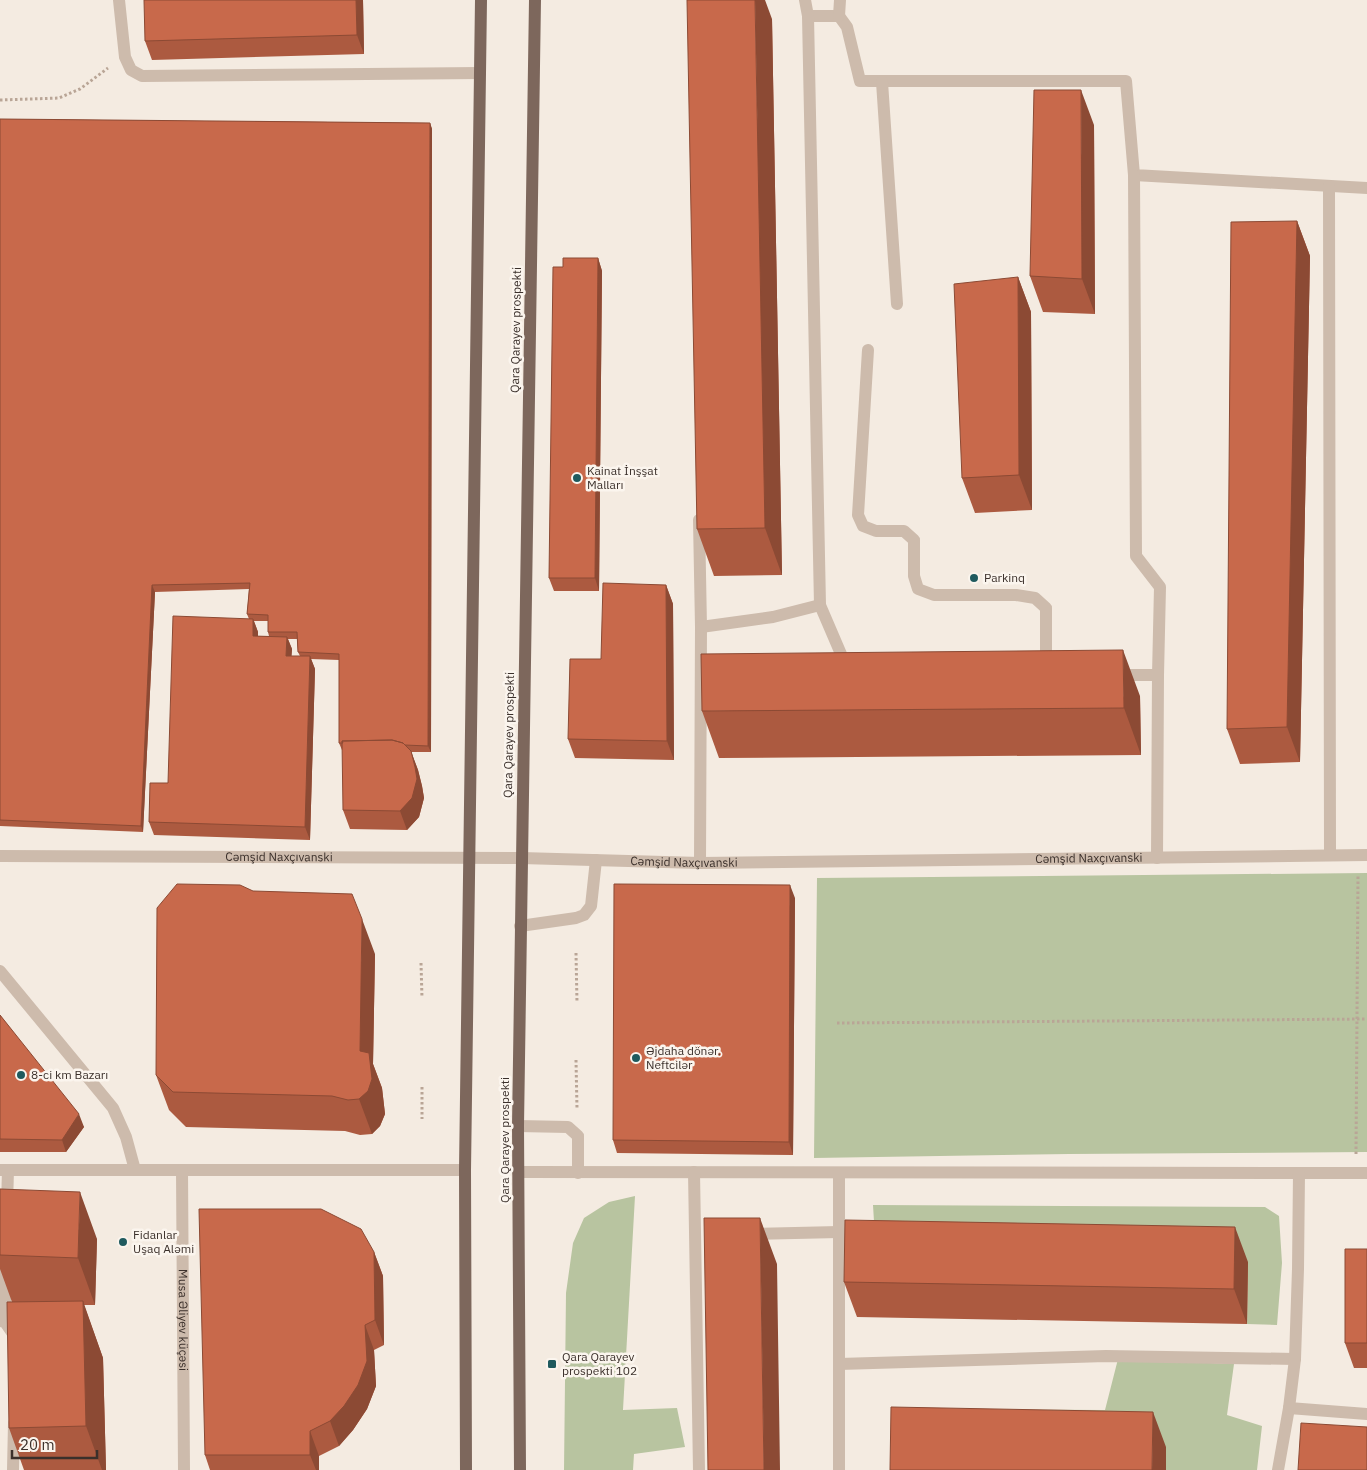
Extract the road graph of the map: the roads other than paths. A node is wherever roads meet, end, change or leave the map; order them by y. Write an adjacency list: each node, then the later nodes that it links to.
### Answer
1 (119, 0): 8 (street)
2 (481, 0): 8 (main road)
3 (534, 0): 26 (main road, Qara Qarayev prospekti)
4 (806, 0): 6 (street)
5 (840, 0): 7 (street)
6 (808, 16): 7 (street); 16 (street)
7 (839, 16): 9 (street)
8 (480, 73): 25 (main road)
9 (882, 82): 10 (street); 13 (street)
10 (1134, 175): 11 (street); 20 (street)
11 (1329, 186): 12 (street); 22 (street)
12 (1367, 188)
13 (897, 304)
14 (868, 350): 18 (street)
15 (699, 510): 17 (street)
16 (820, 605): 17 (street); 21 (street)
17 (701, 627): 29 (street)
18 (1046, 674)
19 (1102, 674): 20 (street)
20 (1158, 675): 27 (street)
21 (833, 676)
22 (1330, 855): 23 (street, Cəmşid Naxçıvanski); 27 (street, Cəmşid Naxçıvanski)
23 (1362, 855)
24 (0, 856): 25 (street, Cəmşid Naxçıvanski)
25 (469, 858): 26 (street, Cəmşid Naxçıvanski); 36 (main road)
26 (521, 858): 28 (street, Cəmşid Naxçıvanski); 30 (main road, Qara Qarayev prospekti)
27 (1157, 858): 29 (street, Cəmşid Naxçıvanski)
28 (596, 860): 29 (street, Cəmşid Naxçıvanski); 30 (street)
29 (700, 863)
30 (520, 926): 32 (main road, Qara Qarayev prospekti)
31 (0, 970): 34 (street)
32 (518, 1126): 37 (main road, Qara Qarayev prospekti); 39 (street)
33 (4, 1170): 34 (street); 43 (street)
34 (135, 1170): 35 (street)
35 (182, 1170): 36 (street); 55 (street, Musa Əliyev küçəsi)
36 (465, 1170): 56 (main road)
37 (518, 1172): 39 (street); 57 (main road, Qara Qarayev prospekti)
38 (694, 1172): 39 (street); 40 (street); 58 (street)
39 (578, 1173)
40 (839, 1173): 41 (street); 44 (street)
41 (1299, 1173): 42 (street); 49 (street)
42 (1361, 1173)
43 (7, 1217)
44 (840, 1232): 45 (street); 50 (street)
45 (734, 1235)
46 (6, 1255): 47 (street)
47 (2, 1321): 48 (street)
48 (16, 1347)
49 (1295, 1359): 50 (street); 51 (street)
50 (839, 1364): 59 (street)
51 (1290, 1408): 53 (street); 60 (street)
52 (14, 1413): 54 (street)
53 (1367, 1414)
54 (12, 1470)
55 (184, 1470)
56 (466, 1470)
57 (520, 1470)
58 (698, 1470)
59 (839, 1470)
60 (1278, 1470)

